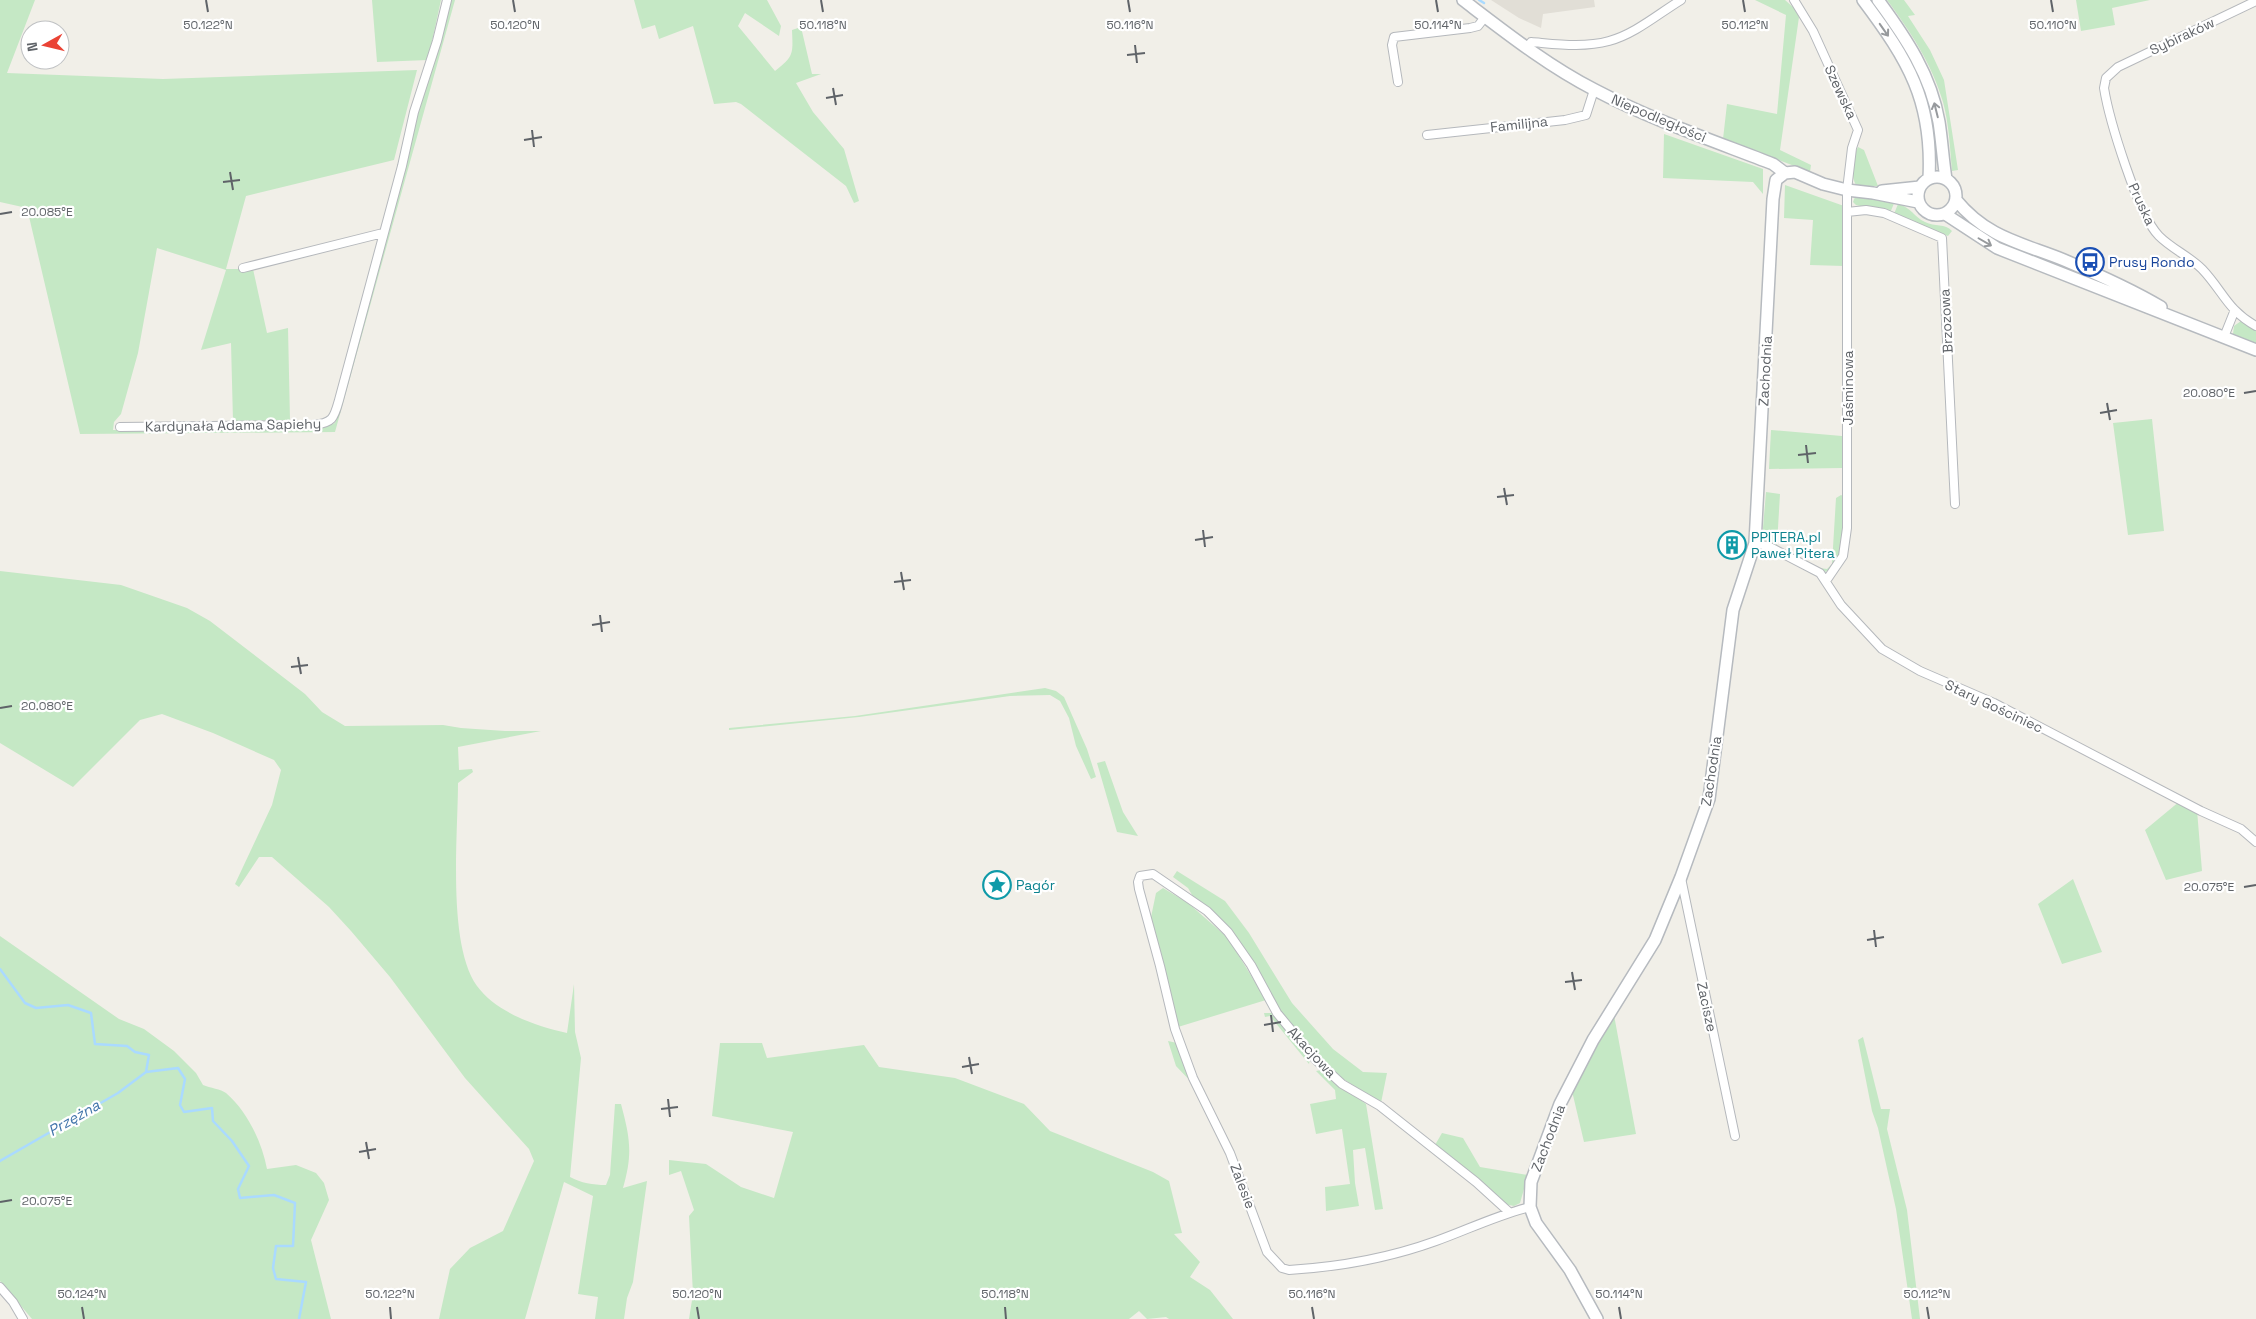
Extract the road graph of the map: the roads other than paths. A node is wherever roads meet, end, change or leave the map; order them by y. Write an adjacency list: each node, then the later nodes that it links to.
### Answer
1 (447, 0): 24 (street, Kardynała Adama Sapiehy)
2 (1463, 0): 8 (street, Niepodległości)
3 (1680, 0): 9 (street)
4 (1794, 0): 18 (street, Szewska)
5 (1863, 0): 15 (street, one-way to 15)
6 (1878, 0): 16 (street, one-way to 6)
7 (2256, 2): 10 (street, Sybiraków)
8 (1485, 17): 9 (street, Niepodległości); 11 (street)
9 (1528, 47): 12 (street, Niepodległości)
10 (2110, 73): 26 (street, Pruska)
11 (1398, 82)
12 (1594, 90): 13 (street, Familijna); 14 (street, Niepodległości)
13 (1426, 135)
14 (1786, 173): 18 (street, Niepodległości); 33 (street, Zachodnia)
15 (1930, 178): 16 (street); 17 (street)
16 (1946, 179): 20 (street)
17 (1920, 187): 19 (street, Niepodległości); 21 (street)
18 (1848, 190): 19 (street, Niepodległości); 22 (street, Jaśminowa)
19 (1873, 192): 21 (street, Niepodległości)
20 (1956, 200): 23 (street); 27 (street)
21 (1918, 202): 23 (street)
22 (1848, 212): 32 (street, Brzozowa); 34 (street, Jaśminowa)
23 (1945, 214): 27 (street, one-way to 27)
24 (383, 233): 25 (street); 31 (street, Kardynała Adama Sapiehy)
25 (243, 268)
26 (2234, 312): 28 (street, Pruska); 29 (street)
27 (2182, 320): 29 (street)
28 (2256, 326)
29 (2224, 337): 30 (street)
30 (2256, 350)
31 (120, 427)
32 (1956, 504)
33 (1755, 544): 34 (street, Stary Gościniec); 37 (street, Zachodnia)
34 (1826, 581): 35 (street, Stary Gościniec)
35 (2256, 842)
36 (1140, 876): 40 (street, Akacjowa); 40 (street, Zalesie)
37 (1681, 877): 38 (street, Zacisze); 39 (street, Zachodnia)
38 (1735, 1136)
39 (1530, 1207): 40 (street, Zalesie); 43 (street, Zachodnia)
40 (1510, 1212)
41 (0, 1287): 42 (street)
42 (21, 1318)
43 (1597, 1319)

